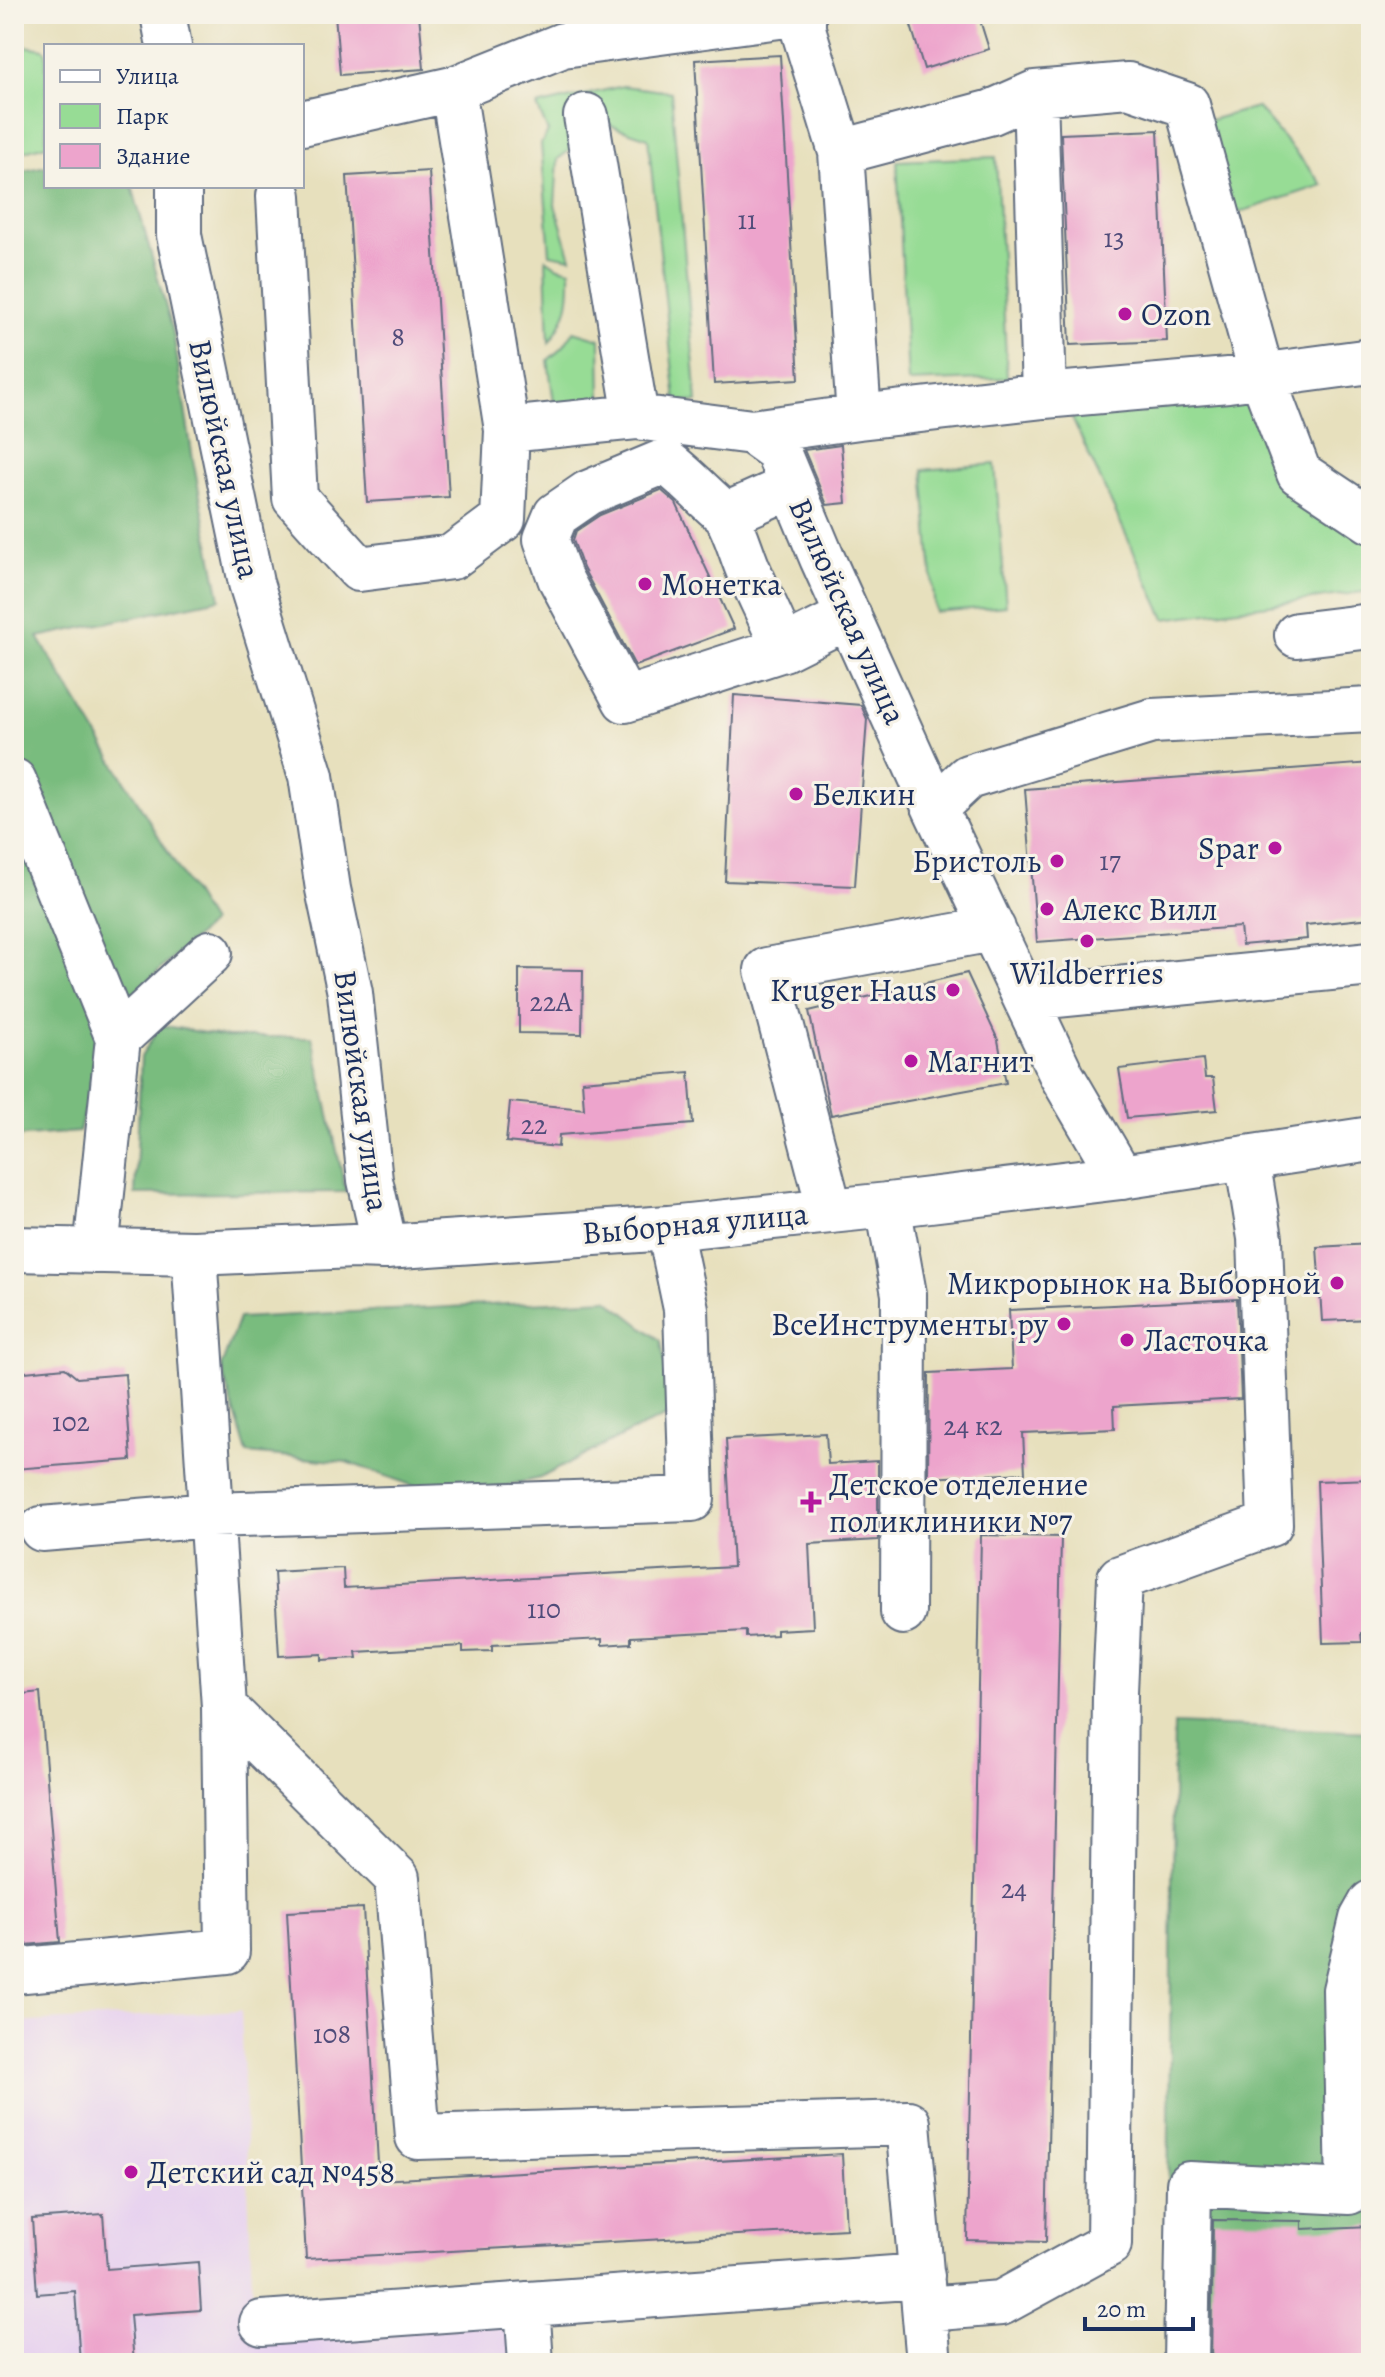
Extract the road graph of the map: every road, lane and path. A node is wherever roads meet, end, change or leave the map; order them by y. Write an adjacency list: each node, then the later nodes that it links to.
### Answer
1 (163, 14): 4 (street)
2 (794, 14): 5 (street)
3 (803, 14): 9 (street)
4 (169, 44)
5 (453, 89): 8 (street); 17 (street)
6 (1035, 93): 9 (street); 13 (street); 14 (street)
7 (586, 116): 15 (street)
8 (304, 123)
9 (841, 152): 16 (street)
10 (179, 188): 40 (street, Вилюйская улица)
11 (279, 196): 17 (street)
12 (1371, 361): 13 (street)
13 (1262, 376): 14 (street); 21 (street)
14 (1044, 396): 16 (street)
15 (636, 417): 17 (street); 18 (street)
16 (859, 417): 18 (street)
17 (507, 430)
18 (752, 432): 19 (street, Вилюйская улица)
19 (793, 489): 20 (street); 22 (street, Вилюйская улица)
20 (726, 515): 25 (street); 25 (street)
21 (1371, 521)
22 (849, 616): 25 (street); 28 (street, Вилюйская улица)
23 (1371, 626): 24 (street)
24 (1297, 635)
25 (783, 649)
26 (1371, 710): 28 (street)
27 (14, 781): 33 (street)
28 (935, 808): 29 (street, Вилюйская улица)
29 (993, 929): 32 (street, Вилюйская улица); 38 (street)
30 (210, 953): 33 (street)
31 (1371, 964): 32 (street)
32 (1026, 998): 36 (street, Вилюйская улица)
33 (118, 1038): 42 (street)
34 (1371, 1139): 35 (street, Выборная улица)
35 (1247, 1159): 36 (street, Выборная улица); 50 (street)
36 (1121, 1177): 37 (street, Выборная улица)
37 (888, 1205): 38 (street, Выборная улица); 46 (street)
38 (830, 1211): 39 (street, Выборная улица)
39 (669, 1228): 40 (street, Выборная улица); 44 (street)
40 (385, 1247): 43 (street, Выборная улица)
41 (14, 1249): 42 (street, Выборная улица)
42 (96, 1251): 43 (street, Выборная улица)
43 (194, 1253): 44 (street)
44 (211, 1515): 45 (street); 47 (street)
45 (42, 1529)
46 (903, 1612)
47 (224, 1707): 49 (street); 50 (street)
48 (1371, 1903): 55 (street)
49 (14, 1971)
50 (924, 2293): 51 (street); 54 (street)
51 (527, 2304): 52 (street); 53 (street)
52 (262, 2323)
53 (531, 2363)
54 (929, 2363)
55 (1186, 2363)

